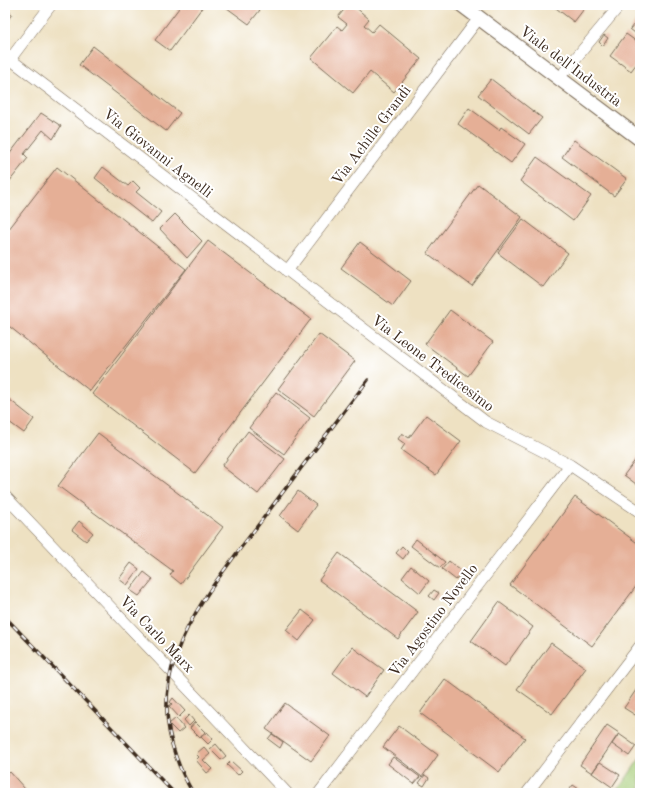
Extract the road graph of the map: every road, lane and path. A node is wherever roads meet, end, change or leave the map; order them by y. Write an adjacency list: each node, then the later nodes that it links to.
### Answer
1 (52, 5): 5 (street)
2 (462, 5): 4 (main road, Viale dell'Industria)
3 (620, 5): 6 (street, Viale dell'Industria)
4 (478, 12): 6 (main road, Viale dell'Industria); 8 (main road, Viale dell'Industria); 9 (street, Via Achille Grandi)
5 (8, 62): 9 (street, Via Giovanni Agnelli)
6 (565, 71): 7 (main road, Viale dell'Industria)
7 (640, 128)
8 (640, 139)
9 (287, 271): 10 (street, Via Leone Tredicesimo)
10 (570, 465): 12 (street, Via Leone Tredicesimo); 15 (street, Via Agostino Novello)
11 (5, 496): 14 (street, Via Carlo Marx)
12 (640, 512)
13 (640, 646): 16 (street)
14 (287, 793)
15 (319, 793)
16 (527, 793)

